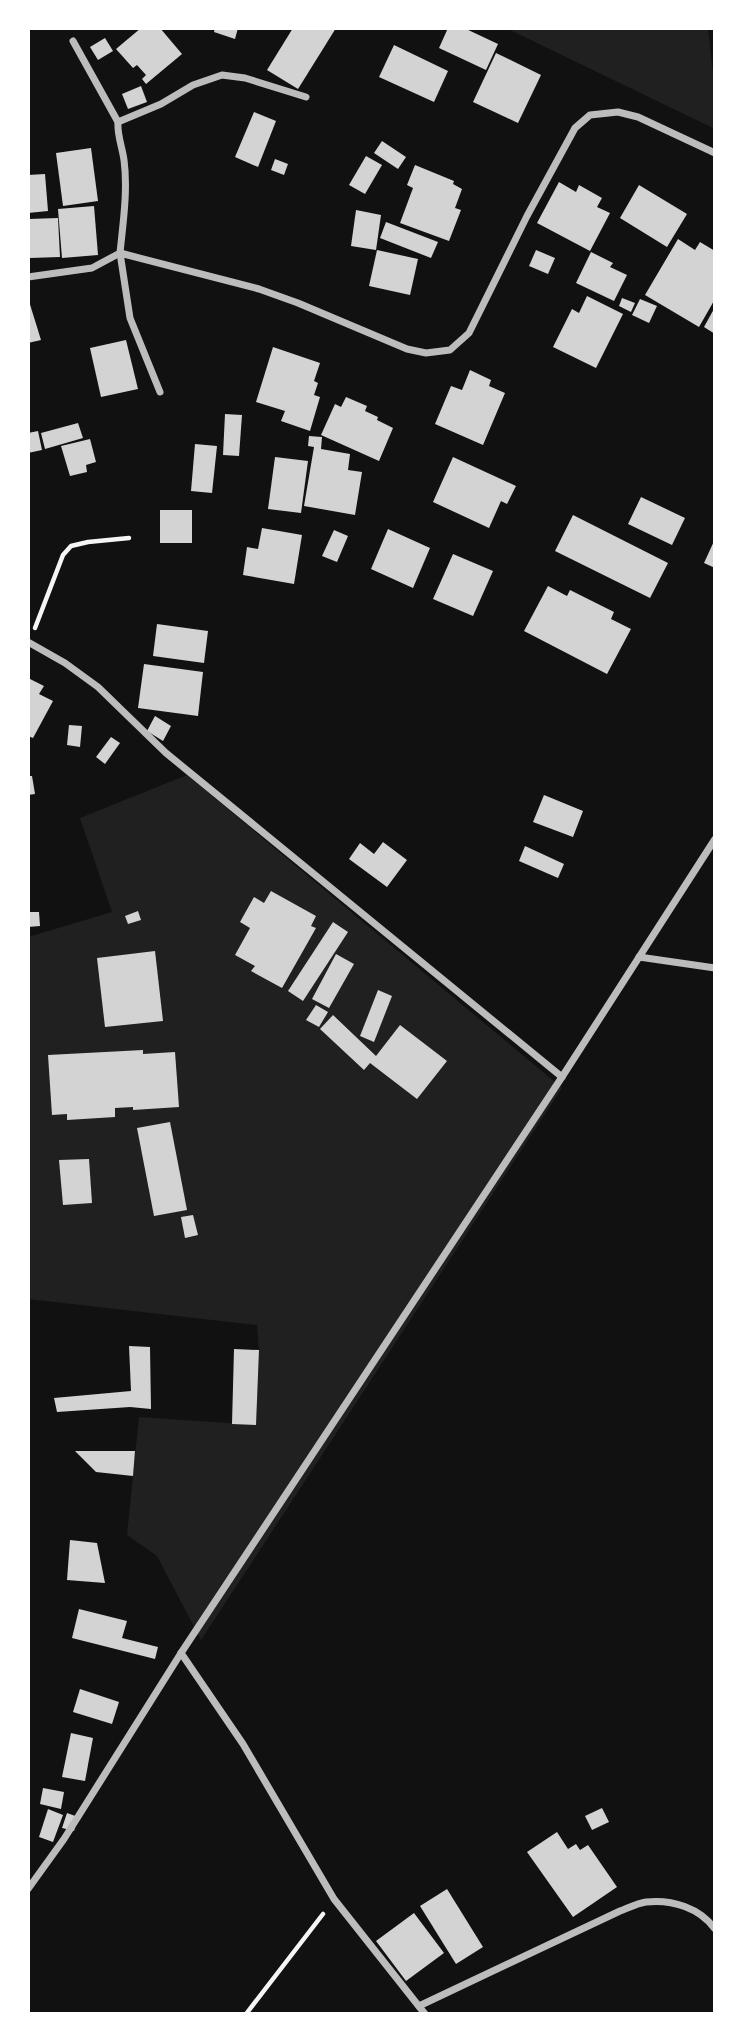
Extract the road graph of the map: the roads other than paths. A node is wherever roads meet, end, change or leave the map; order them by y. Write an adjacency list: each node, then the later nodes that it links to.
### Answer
1 (73, 41): 3 (street)
2 (306, 97): 3 (street)
3 (118, 122): 5 (street)
4 (715, 153): 5 (street)
5 (120, 253): 6 (street); 7 (street)
6 (28, 277)
7 (160, 391)
8 (29, 642): 12 (street)
9 (715, 839): 10 (street)
10 (639, 957): 11 (street); 12 (street)
11 (715, 968)
12 (562, 1077): 13 (street)
13 (181, 1653): 14 (street); 16 (street)
14 (28, 1889)
15 (715, 1929): 16 (street)
16 (419, 2006): 17 (street)
17 (425, 2014)

